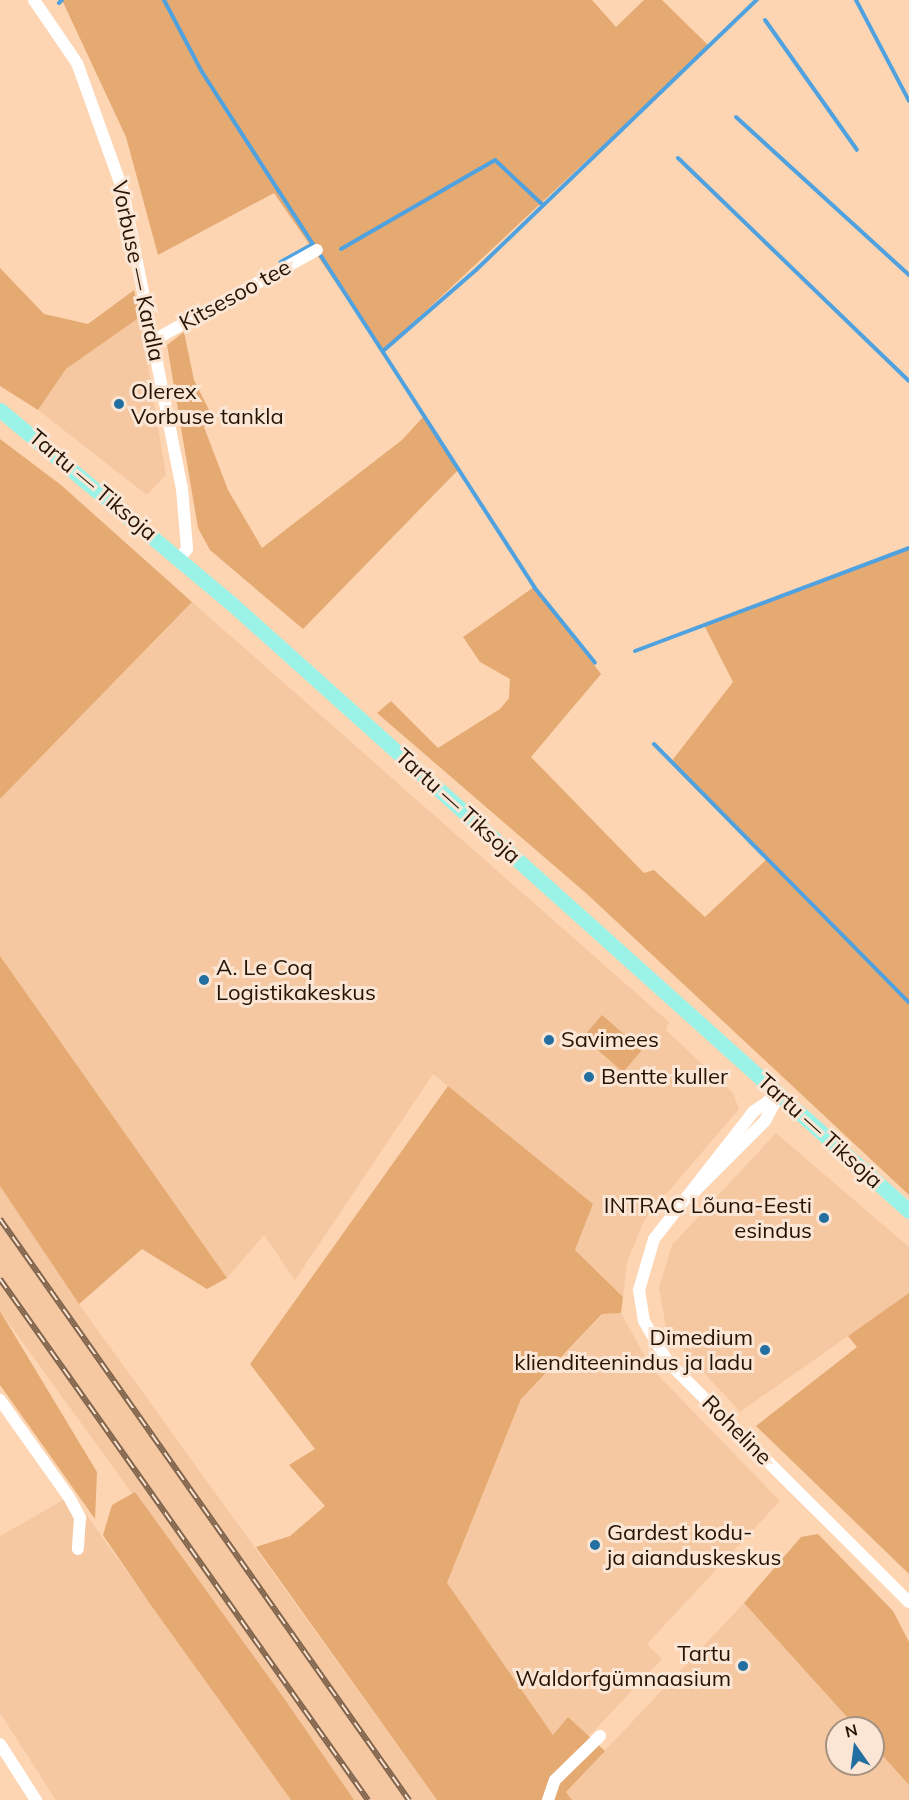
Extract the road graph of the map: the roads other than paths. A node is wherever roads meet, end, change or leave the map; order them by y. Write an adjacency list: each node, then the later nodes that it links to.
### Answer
1 (34, 0): 3 (street, Vorbuse — Kardla)
2 (316, 250): 3 (street, Kitsesoo tee)
3 (154, 340): 5 (street, Vorbuse — Kardla)
4 (0, 410): 5 (main road, Tartu — Tiksoja)
5 (180, 558): 6 (main road, Tartu — Tiksoja)
6 (780, 1093): 7 (main road, Tartu — Tiksoja); 10 (street, Roheline)
7 (909, 1211)
8 (0, 1400): 9 (street)
9 (78, 1549)
10 (909, 1602)
11 (600, 1736): 14 (street)
12 (0, 1743): 13 (street)
13 (36, 1800)
14 (549, 1800)

